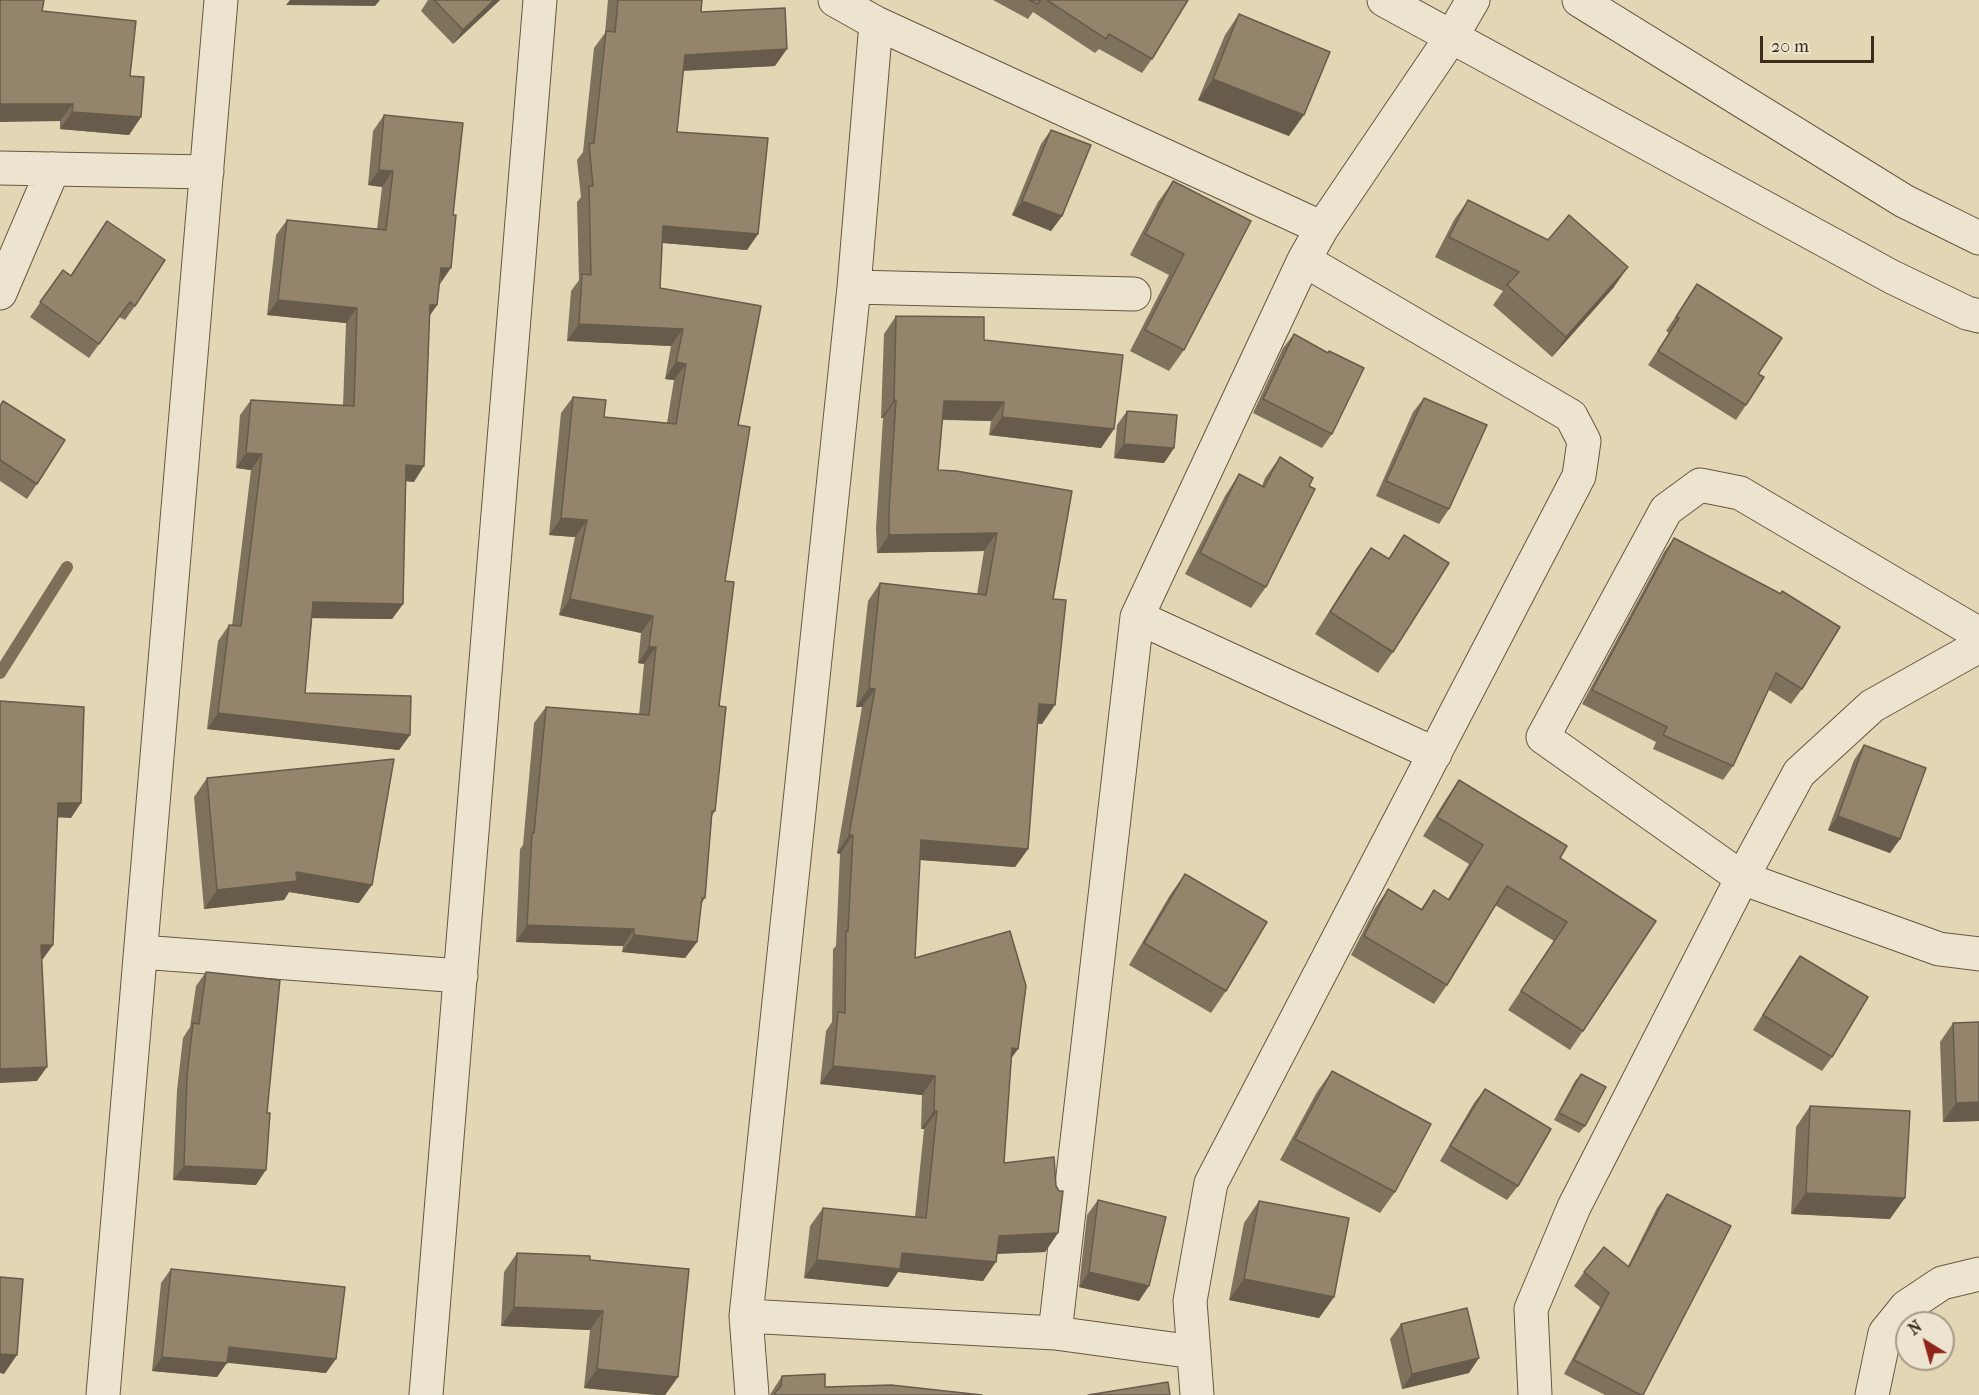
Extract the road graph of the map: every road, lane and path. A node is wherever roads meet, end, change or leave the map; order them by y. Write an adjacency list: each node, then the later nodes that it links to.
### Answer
1 (221, 0): 11 (street)
2 (540, 0): 26 (street)
3 (835, 0): 7 (street)
4 (1384, 0): 8 (street)
5 (1473, 0): 8 (street)
6 (1579, 0): 13 (street)
7 (876, 23): 12 (street); 15 (street)
8 (1452, 36): 12 (street); 18 (street)
9 (0, 168): 10 (street)
10 (53, 169): 11 (street); 16 (street)
11 (207, 171): 24 (street)
12 (1322, 228): 14 (street)
13 (1979, 238)
14 (1304, 260): 19 (street); 22 (street)
15 (854, 287): 17 (street); 28 (street)
16 (0, 293)
17 (1134, 294)
18 (1979, 316)
19 (1137, 617): 22 (street); 29 (street)
20 (1979, 634): 23 (street)
21 (1979, 646): 23 (street)
22 (1435, 754): 30 (street)
23 (1742, 878): 25 (street); 35 (street)
24 (141, 952): 26 (street); 31 (street)
25 (1979, 954)
26 (460, 976): 32 (street)
27 (1979, 1274): 36 (street)
28 (746, 1316): 29 (street); 33 (street)
29 (1055, 1333): 30 (street)
30 (1194, 1352): 34 (street)
31 (103, 1395)
32 (426, 1395)
33 (752, 1395)
34 (1197, 1395)
35 (1535, 1395)
36 (1872, 1395)

